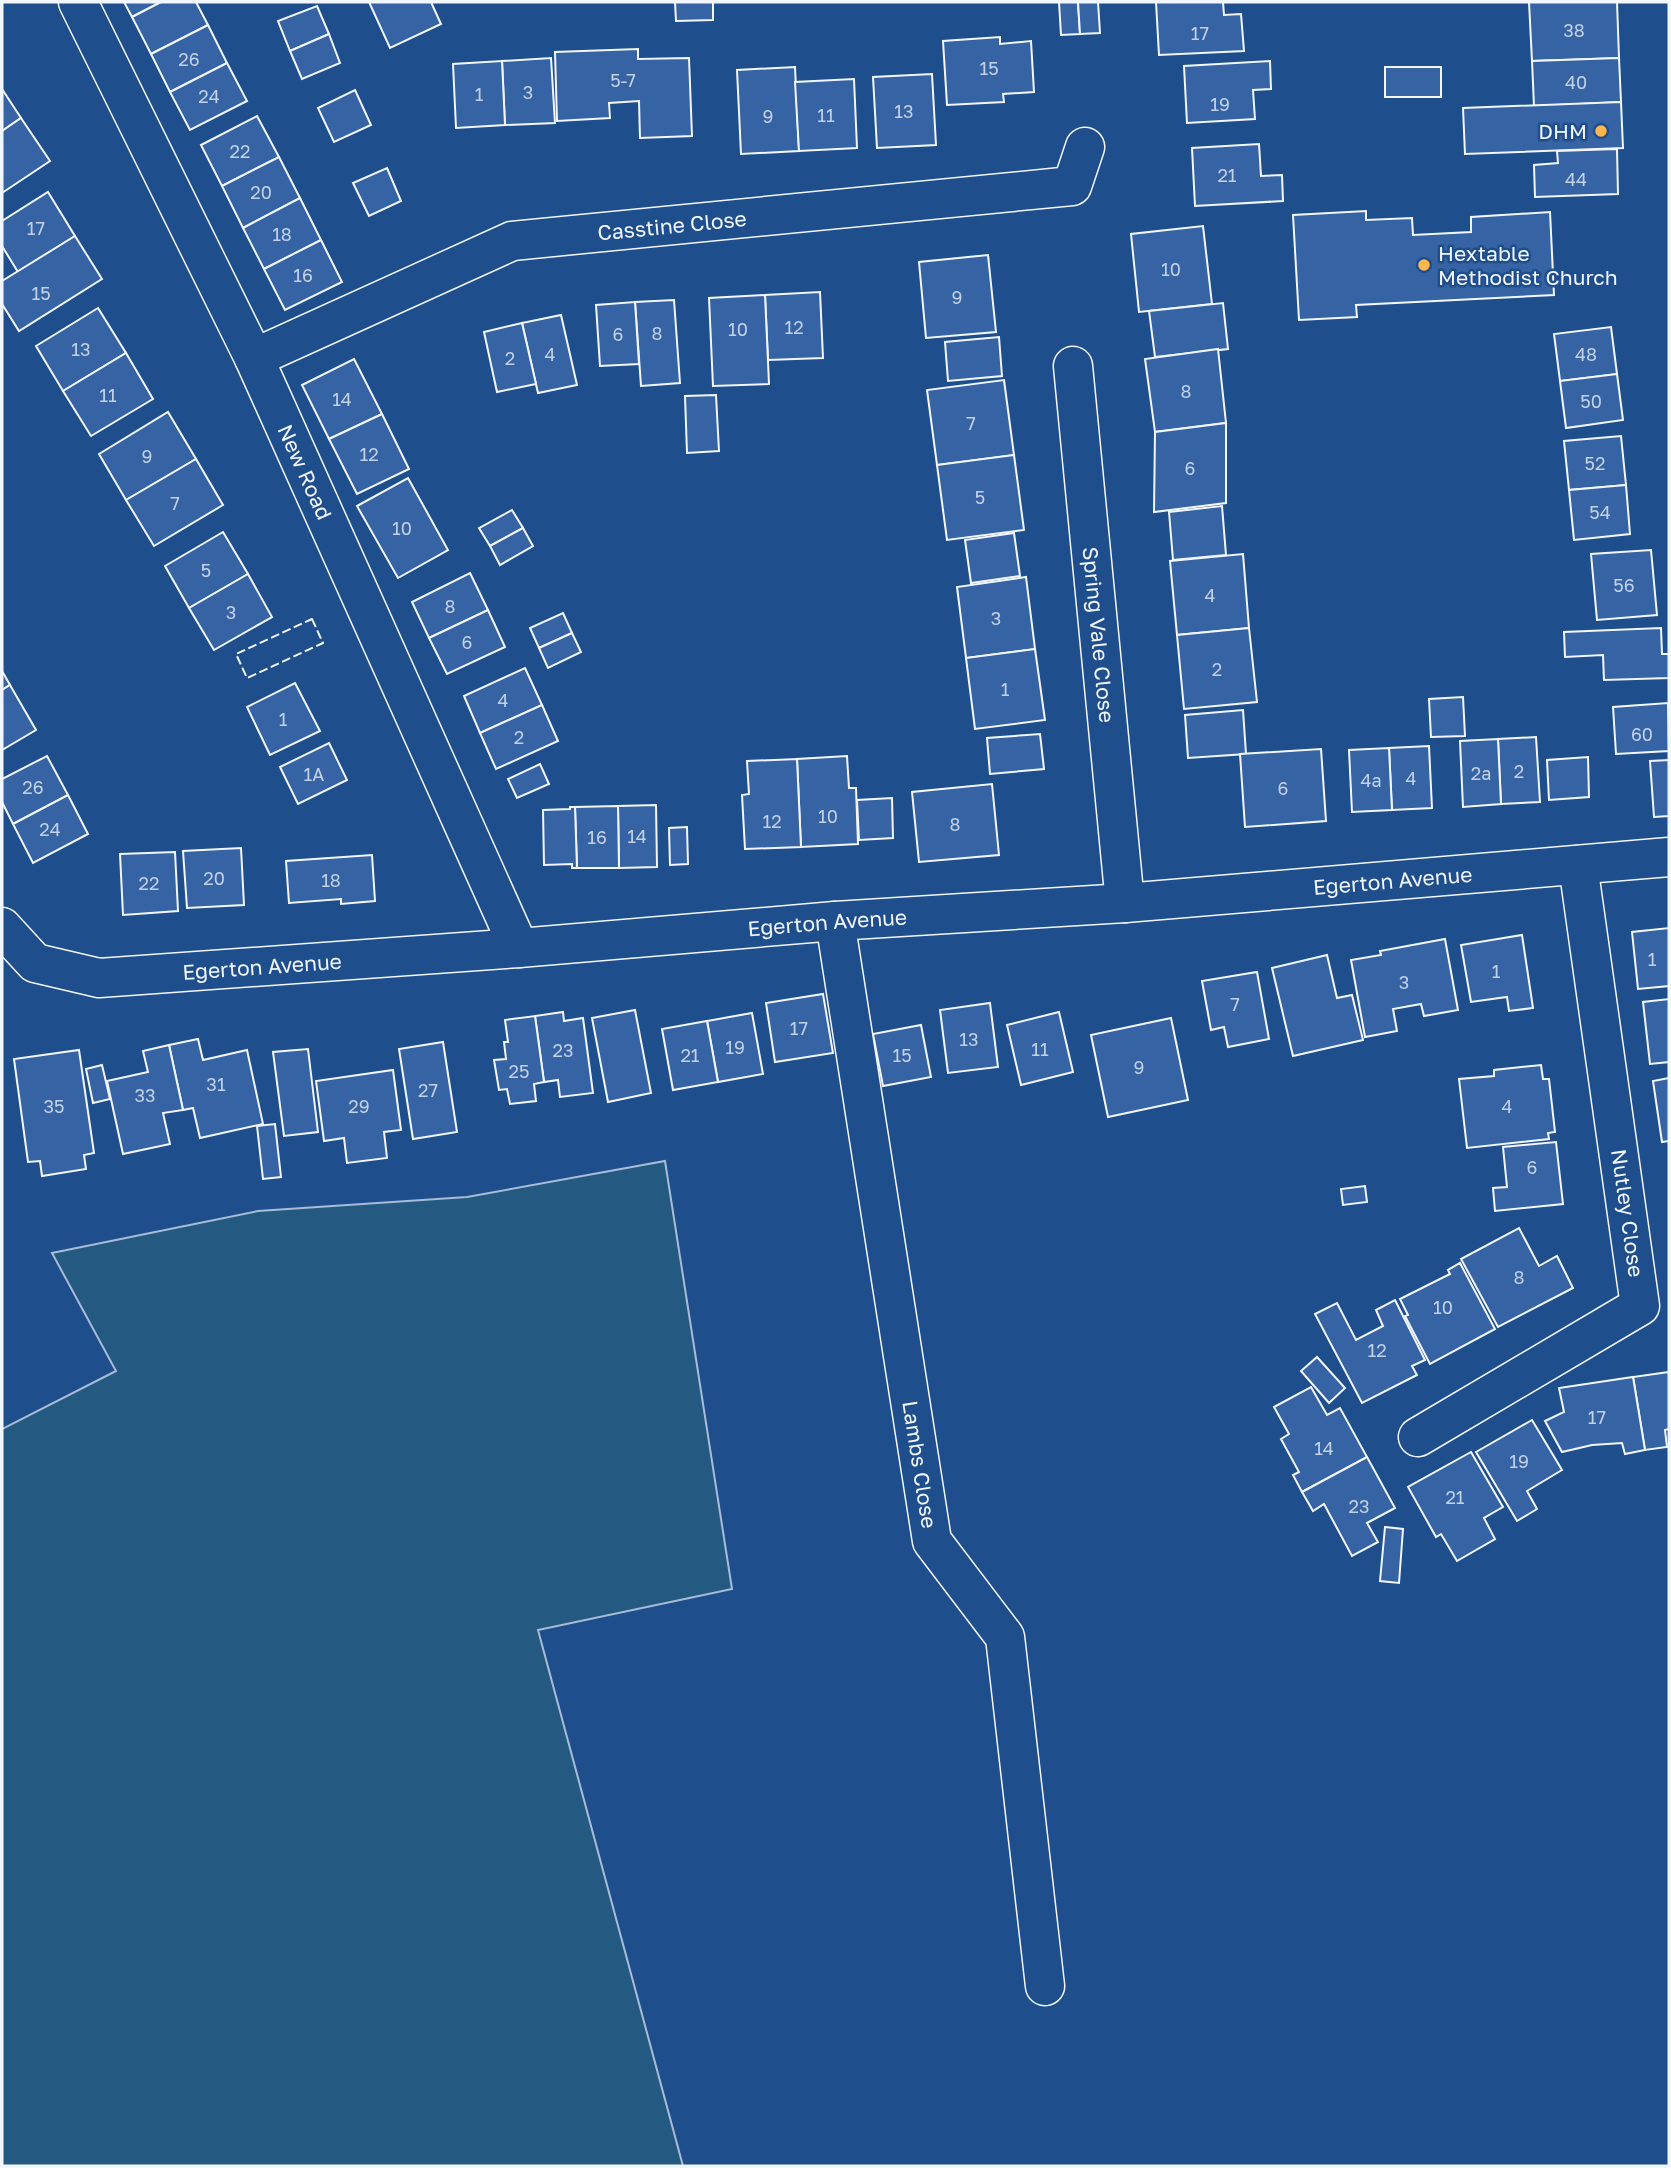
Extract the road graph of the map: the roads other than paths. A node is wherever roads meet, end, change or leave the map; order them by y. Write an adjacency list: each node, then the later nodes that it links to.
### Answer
1 (78, 2): 3 (street, New Road)
2 (1085, 147): 3 (street, Casstine Close)
3 (254, 358): 10 (street, New Road)
4 (1073, 366): 7 (street, Spring Vale Close)
5 (1669, 858): 6 (street, Egerton Avenue)
6 (1578, 865): 7 (street, Egerton Avenue); 11 (street, Nutley Close)
7 (1125, 903): 8 (street, Egerton Avenue)
8 (835, 921): 10 (street, Egerton Avenue); 12 (street, Lambs Close)
9 (2, 927): 10 (street, Egerton Avenue)
10 (519, 948)
11 (1418, 1437)
12 (1045, 1986)

